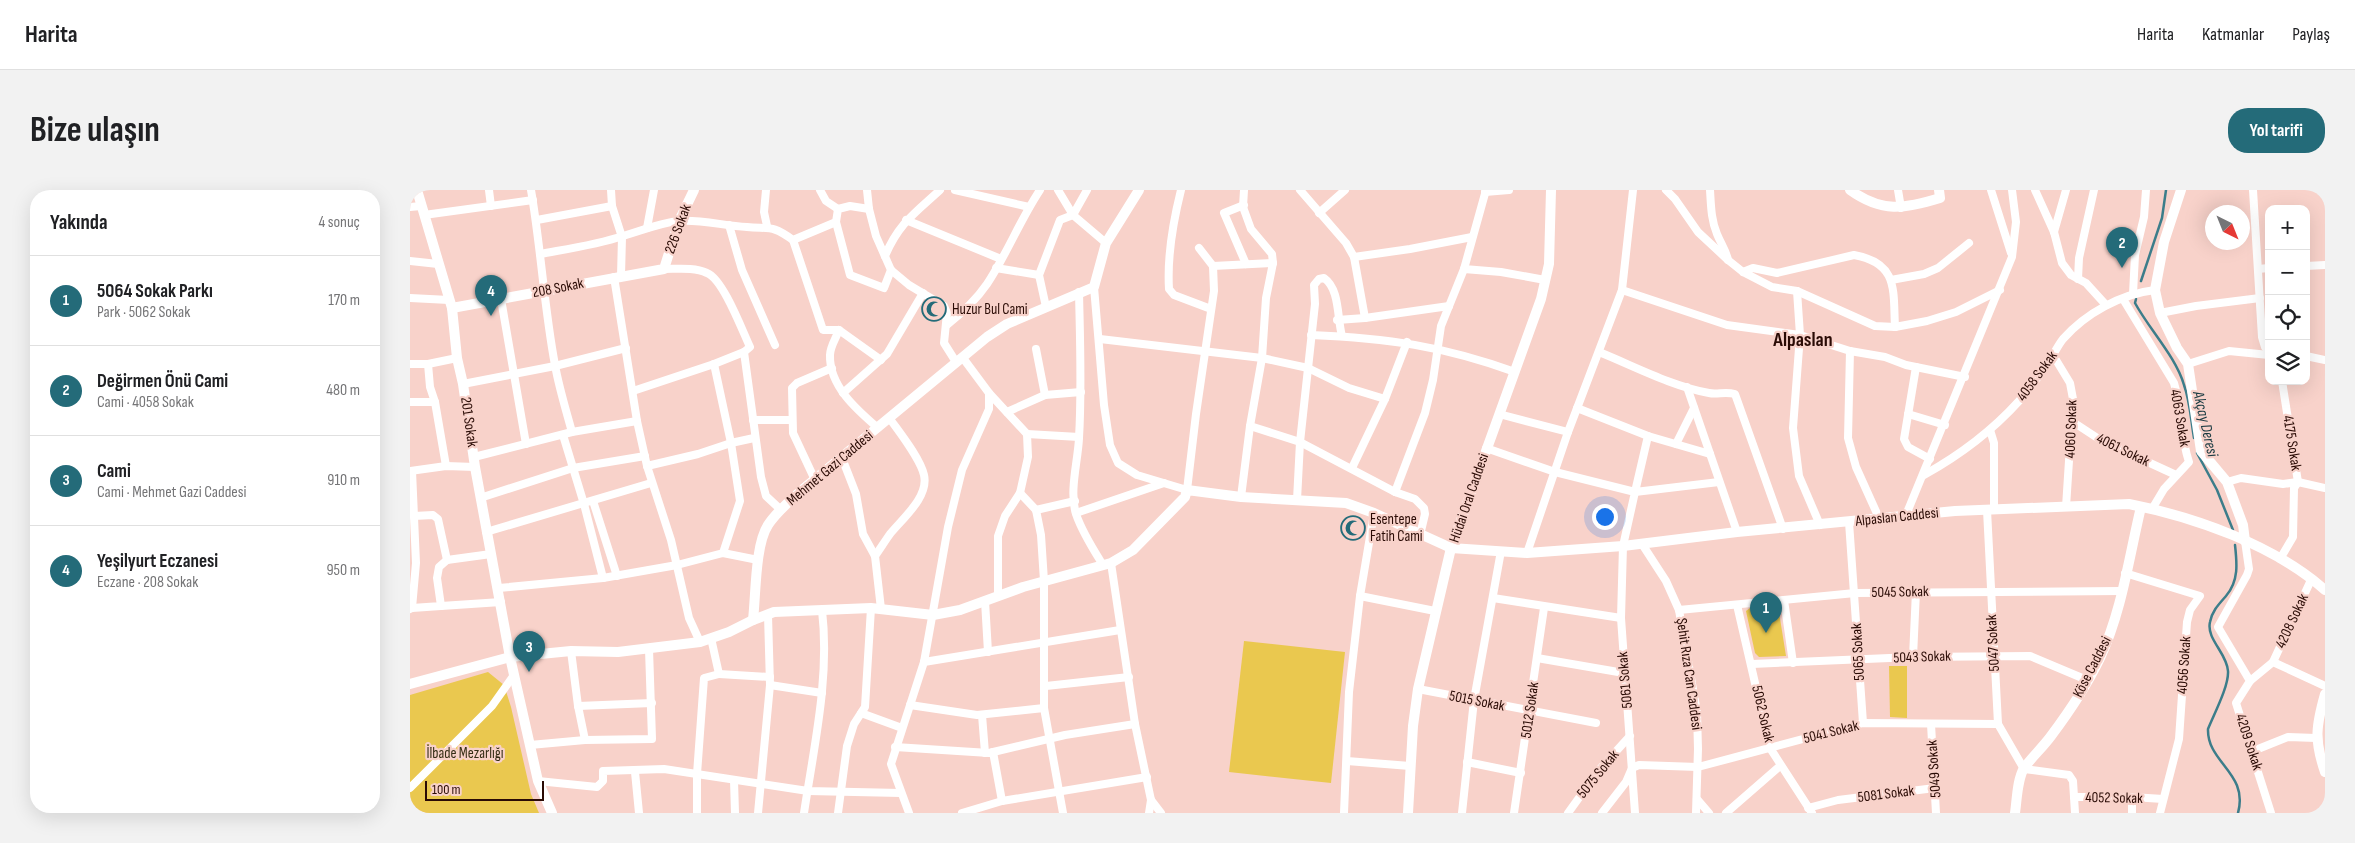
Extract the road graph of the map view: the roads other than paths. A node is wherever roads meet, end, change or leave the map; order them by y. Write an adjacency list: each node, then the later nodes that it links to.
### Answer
1 (416, 190): 46 (street, 201 Sokak)
2 (489, 190): 40 (street)
3 (531, 190): 38 (street)
4 (611, 190): 41 (street)
5 (654, 190): 55 (street)
6 (694, 190): 51 (street, 226 Sokak)
7 (766, 190): 54 (street)
8 (820, 190): 45 (street)
9 (867, 190): 43 (street)
10 (955, 190): 42 (street)
11 (1040, 190): 42 (street)
12 (1058, 190): 48 (street)
13 (1087, 190): 48 (street)
14 (1139, 190): 60 (street)
15 (1181, 190): 105 (street)
16 (1244, 190): 39 (street)
17 (1300, 190): 47 (street)
18 (1344, 190): 47 (street)
19 (1510, 190): 35 (street)
20 (1551, 190): 86 (street, Hüdai Oral Caddesi)
21 (1633, 190): 89 (street)
22 (1666, 190): 68 (street)
23 (1710, 190): 68 (street)
24 (1850, 190): 37 (street)
25 (1898, 190): 44 (street)
26 (1939, 190): 44 (street)
27 (1991, 190): 66 (street)
28 (2012, 190): 66 (street)
29 (2035, 190): 56 (street)
30 (2066, 190): 56 (street)
31 (2094, 190): 85 (street)
32 (2146, 190): 96 (street)
33 (2181, 190): 91 (street)
34 (2253, 190): 80 (street)
35 (1486, 191): 58 (street)
36 (935, 192): 50 (street)
37 (1862, 194): 44 (street)
38 (533, 200): 40 (street); 49 (street)
39 (1244, 205): 70 (street); 72 (street)
40 (491, 206): 46 (street)
41 (612, 206): 49 (street); 57 (street)
42 (1029, 207): 67 (street)
43 (869, 208): 45 (street); 64 (street)
44 (1901, 208)
45 (838, 209): 52 (street)
46 (418, 210): 71 (street, 201 Sokak)
47 (1319, 212): 65 (street)
48 (1073, 215): 60 (street); 83 (street)
49 (537, 220): 63 (street)
50 (906, 220): 64 (street); 67 (street)
51 (679, 221): 53 (street); 55 (street); 76 (street, 226 Sokak)
52 (836, 222): 59 (street); 81 (street)
53 (729, 225): 54 (street); 118 (street)
54 (767, 226): 59 (street)
55 (647, 228): 57 (street)
56 (2054, 232): 85 (street)
57 (622, 237): 63 (street); 84 (street)
58 (1472, 237): 65 (street); 79 (street)
59 (793, 240): 111 (street)
60 (1106, 243): 88 (street)
61 (1969, 243): 87 (street)
62 (1199, 248): 74 (street)
63 (540, 254): 93 (street)
64 (885, 256): 81 (street)
65 (1354, 257): 107 (street)
66 (2012, 257): 90 (street)
67 (1000, 259): 77 (street)
68 (1728, 260): 82 (street)
69 (410, 261): 71 (street)
70 (1273, 263): 72 (street); 130 (street)
71 (438, 264): 101 (street, 201 Sokak)
72 (1246, 264): 74 (street)
73 (2325, 265): 75 (street)
74 (1213, 266): 105 (street)
75 (2310, 266)
76 (664, 268): 84 (street, 208 Sokak); 124 (street)
77 (996, 268): 83 (street); 109 (street)
78 (2265, 268): 80 (street)
79 (1464, 269): 86 (street); 103 (street)
80 (2258, 269): 98 (street)
81 (891, 270): 95 (street)
82 (1743, 272): 87 (street); 92 (street)
83 (1040, 275): 104 (street)
84 (617, 276): 93 (street, 208 Sokak); 119 (street)
85 (2078, 279): 102 (street)
86 (1546, 280): 142 (street, Hüdai Oral Caddesi)
87 (1890, 280): 110 (street)
88 (1094, 287): 94 (street, Mehmet Gazi Caddesi); 115 (street)
89 (1622, 290): 113 (street); 125 (street)
90 (2000, 290): 110 (street); 144 (street)
91 (2155, 290): 96 (street, 4058 Sokak); 106 (street)
92 (1797, 291): 110 (street); 113 (street)
93 (544, 292): 99 (street, 208 Sokak); 138 (street)
94 (1079, 292): 104 (street, Mehmet Gazi Caddesi); 149 (street)
95 (923, 293): 109 (street); 131 (street)
96 (2133, 294): 100 (street, 4058 Sokak)
97 (410, 298): 101 (street)
98 (2260, 298): 106 (street); 117 (street)
99 (501, 299): 101 (street, 208 Sokak); 143 (street)
100 (2123, 299): 102 (street, 4058 Sokak); 194 (street, 4063 Sokak)
101 (451, 304): 129 (street, 201 Sokak)
102 (2106, 305): 127 (street, 4058 Sokak)
103 (1449, 306): 107 (street); 120 (street)
104 (1046, 307): 132 (street, Mehmet Gazi Caddesi)
105 (1211, 309): 122 (street)
106 (2160, 313): 137 (street)
107 (1365, 318): 108 (street)
108 (1337, 320): 112 (street); 114 (street)
109 (947, 326): 132 (street)
110 (1895, 327)
111 (839, 330): 131 (street); 140 (street)
112 (1312, 335): 114 (street); 141 (street)
113 (1800, 335): 123 (street); 224 (street)
114 (1342, 336): 116 (street)
115 (1100, 339): 122 (street); 200 (street)
116 (1407, 342): 120 (street); 153 (street)
117 (2265, 344)
118 (775, 345)
119 (626, 348): 138 (street); 148 (street)
120 (1438, 348): 142 (street); 203 (street)
121 (1036, 349): 152 (street)
122 (1205, 351): 130 (street); 202 (street)
123 (1850, 351): 139 (street); 222 (street)
124 (744, 352): 136 (street); 162 (street)
125 (1599, 352): 147 (street); 156 (street)
126 (2265, 354): 137 (street)
127 (2054, 355): 165 (street, 4060 Sokak); 169 (street, 4058 Sokak)
128 (2310, 357): 133 (street)
129 (457, 358): 135 (street); 145 (street, 201 Sokak)
130 (1262, 358): 141 (street); 167 (street)
131 (881, 360): 150 (street)
132 (960, 360): 151 (street); 161 (street, Mehmet Gazi Caddesi)
133 (2325, 360)
134 (410, 364): 135 (street)
135 (428, 364): 155 (street)
136 (714, 364): 148 (street); 178 (street)
137 (2188, 364): 198 (street)
138 (555, 366): 143 (street); 170 (street)
139 (1916, 367): 144 (street); 160 (street)
140 (832, 368): 150 (street); 163 (street)
141 (1308, 368): 153 (street); 177 (street)
142 (1515, 372): 159 (street, Hüdai Oral Caddesi)
143 (514, 375): 145 (street); 179 (street)
144 (1965, 378): 166 (street)
145 (463, 384): 186 (street, 201 Sokak)
146 (2283, 385): 199 (street, 4175 Sokak)
147 (1686, 387): 157 (street); 225 (street)
148 (633, 391): 164 (street)
149 (1081, 392): 152 (street); 175 (street)
150 (843, 393): 168 (street)
151 (989, 393): 158 (street); 268 (street)
152 (1044, 395): 158 (street)
153 (1385, 399): 190 (street)
154 (410, 402): 155 (street)
155 (435, 402): 187 (street)
156 (1577, 408): 171 (street); 174 (street)
157 (1694, 408): 180 (street); 182 (street)
158 (1007, 412): 172 (street)
159 (1499, 414): 171 (street); 181 (street, Hüdai Oral Caddesi)
160 (1908, 414): 166 (street); 185 (street)
161 (890, 419): 168 (street, Mehmet Gazi Caddesi); 237 (street)
162 (753, 420): 163 (street); 176 (street)
163 (792, 420): 195 (street)
164 (637, 421): 170 (street); 183 (street)
165 (2073, 422): 194 (street, 4061 Sokak); 212 (street, 4060 Sokak)
166 (1945, 425): 185 (street)
167 (1250, 426): 177 (street); 206 (street)
168 (878, 428): 184 (street, Mehmet Gazi Caddesi)
169 (1990, 430): 193 (street, 4058 Sokak); 217 (street, 5047 Sokak)
170 (572, 432): 173 (street)
171 (1568, 432): 192 (street)
172 (1027, 434): 175 (street); 205 (street)
173 (563, 435): 179 (street); 189 (street)
174 (1648, 436): 180 (street); 204 (street, 5061 Sokak)
175 (1079, 437): 210 (street)
176 (754, 438): 178 (street); 215 (street)
177 (1300, 442): 190 (street); 208 (street)
178 (731, 443): 188 (street); 234 (street)
179 (526, 444): 186 (street)
180 (1676, 444): 182 (street)
181 (1486, 448): 192 (street); 232 (street, Hüdai Oral Caddesi)
182 (1710, 454): 197 (street)
183 (645, 456): 188 (street); 189 (street)
184 (842, 458): 195 (street, Mehmet Gazi Caddesi); 237 (street)
185 (1930, 460): 193 (street)
186 (474, 462): 187 (street); 207 (street, 201 Sokak)
187 (446, 466): 191 (street)
188 (647, 466): 196 (street)
189 (573, 468): 207 (street); 211 (street)
190 (1352, 468): 203 (street)
191 (411, 471): 221 (street)
192 (1555, 472): 204 (street); 235 (street)
193 (1924, 475): 220 (street)
194 (2176, 475): 214 (street, 4063 Sokak)
195 (815, 480): 215 (street, Mehmet Gazi Caddesi)
196 (651, 482): 209 (street); 242 (street)
197 (1719, 482): 204 (street); 227 (street)
198 (2227, 482): 199 (street); 229 (street)
199 (2298, 482): 201 (street); 238 (street, 4175 Sokak)
200 (1164, 483): 202 (street); 218 (street)
201 (2325, 488)
202 (1187, 490): 206 (street, Alpaslan Caddesi); 241 (street)
203 (1395, 492): 228 (street)
204 (1635, 492): 231 (street, 5061 Sokak)
205 (1020, 493): 216 (street); 254 (street)
206 (1241, 497): 208 (street, Alpaslan Caddesi)
207 (480, 498): 226 (street, 201 Sokak)
208 (1297, 500): 219 (street, Alpaslan Caddesi)
209 (593, 501): 211 (street); 244 (street)
210 (1075, 501): 216 (street); 218 (street)
211 (584, 504): 226 (street); 245 (street)
212 (2066, 507): 213 (street, Alpaslan Caddesi); 217 (street, Alpaslan Caddesi)
213 (2141, 507): 214 (street, Alpaslan Caddesi); 243 (street, Köse Caddesi)
214 (2152, 509): 229 (street, Alpaslan Caddesi)
215 (781, 510): 240 (street, Mehmet Gazi Caddesi)
216 (1036, 510): 247 (street)
217 (1991, 510): 220 (street, Alpaslan Caddesi); 251 (street, 5047 Sokak)
218 (1076, 513): 241 (street)
219 (1374, 513): 228 (street, Alpaslan Caddesi); 255 (street)
220 (1906, 515): 222 (street, Alpaslan Caddesi)
221 (414, 516): 239 (street); 264 (street)
222 (1879, 518): 223 (street, Alpaslan Caddesi)
223 (1849, 522): 224 (street, Alpaslan Caddesi); 253 (street, 5065 Sokak)
224 (1820, 525): 225 (street, Alpaslan Caddesi)
225 (1784, 528): 227 (street, Alpaslan Caddesi)
226 (486, 532): 236 (street, 201 Sokak)
227 (1737, 532): 230 (street, Alpaslan Caddesi)
228 (1420, 535): 232 (street, Alpaslan Caddesi)
229 (2245, 540): 238 (street, Alpaslan Caddesi); 294 (street)
230 (1642, 544): 231 (street, Alpaslan Caddesi); 266 (street, Şehit Rıza Can Caddesi)
231 (1623, 546): 235 (street, Alpaslan Caddesi); 270 (street, 5061 Sokak)
232 (1451, 548): 233 (street, Alpaslan Caddesi); 267 (street, Hüdai Oral Caddesi)
233 (1501, 551): 235 (street, Alpaslan Caddesi); 256 (street)
234 (723, 553): 240 (street); 242 (street)
235 (1527, 553)
236 (491, 554): 239 (street); 248 (street, 201 Sokak)
237 (875, 556): 262 (street)
238 (2280, 559): 246 (street, Alpaslan Caddesi)
239 (447, 560): 261 (street)
240 (758, 560): 271 (street, Mehmet Gazi Caddesi)
241 (1107, 564): 247 (street); 272 (street)
242 (677, 565): 244 (street); 274 (street)
243 (2125, 573): 252 (street, Köse Caddesi); 349 (street, 4056 Sokak)
244 (617, 576): 245 (street)
245 (603, 578): 248 (street)
246 (2311, 580): 249 (street, Alpaslan Caddesi); 285 (street, 4208 Sokak)
247 (1044, 581): 254 (street); 275 (street)
248 (499, 588): 259 (street, 201 Sokak)
249 (2325, 590)
250 (1916, 591): 251 (street, 5045 Sokak); 253 (street, 5045 Sokak); 280 (street)
251 (1991, 591): 252 (street, 5045 Sokak); 279 (street, 5047 Sokak)
252 (2121, 591): 292 (street, Köse Caddesi)
253 (1855, 592): 258 (street, 5045 Sokak); 283 (street, 5065 Sokak)
254 (998, 594): 257 (street)
255 (1360, 596): 267 (street); 325 (street)
256 (1493, 598): 263 (street); 301 (street)
257 (985, 600): 268 (street); 278 (street)
258 (1784, 600): 260 (street, 5045 Sokak); 286 (street)
259 (501, 602): 261 (street); 281 (street, 201 Sokak)
260 (1737, 605): 266 (street, 5045 Sokak); 287 (street, 5062 Sokak)
261 (441, 606): 264 (street)
262 (876, 608): 265 (street); 268 (street); 307 (street)
263 (1544, 608): 270 (street); 282 (street, 5012 Sokak)
264 (411, 609)
265 (822, 610): 269 (street); 299 (street)
266 (1679, 610): 329 (street, Şehit Rıza Can Caddesi)
267 (1435, 611): 298 (street, Hüdai Oral Caddesi)
268 (933, 614): 284 (street)
269 (768, 615): 271 (street); 293 (street)
270 (1620, 618): 288 (street, 5061 Sokak)
271 (753, 620): 273 (street)
272 (1120, 630): 275 (street); 291 (street)
273 (711, 638): 274 (street); 289 (street)
274 (700, 642): 276 (street)
275 (1044, 643): 278 (street); 296 (street)
276 (648, 649): 277 (street); 302 (street)
277 (571, 651): 281 (street); 304 (street)
278 (988, 652): 284 (street)
279 (1993, 655): 280 (street, 5043 Sokak); 292 (street, 5043 Sokak); 313 (street, 5047 Sokak)
280 (1913, 657): 283 (street, 5043 Sokak)
281 (510, 658): 290 (street, 201 Sokak); 295 (street)
282 (1537, 658): 288 (street); 306 (street, 5012 Sokak)
283 (1859, 660): 286 (street, 5043 Sokak); 310 (street, 5065 Sokak)
284 (924, 662): 303 (street)
285 (2273, 662): 294 (street); 297 (street)
286 (1793, 663): 287 (street, 5043 Sokak)
287 (1752, 664): 321 (street, 5062 Sokak)
288 (1624, 673): 315 (street, 5061 Sokak)
289 (719, 674): 293 (street); 335 (street)
290 (514, 675): 319 (street, 201 Sokak); 340 (street)
291 (1129, 677): 296 (street); 311 (street)
292 (2087, 680): 331 (street, Köse Caddesi)
293 (770, 681): 299 (street); 339 (street)
294 (2250, 681): 322 (street, 4209 Sokak)
295 (410, 684)
296 (1046, 686): 305 (street)
297 (2325, 686)
298 (1418, 689): 301 (street, 5015 Sokak); 327 (street, Hüdai Oral Caddesi)
299 (822, 693): 342 (street)
300 (2325, 694): 316 (street)
301 (1474, 700): 306 (street, 5015 Sokak); 326 (street)
302 (652, 703): 304 (street); 317 (street)
303 (910, 705): 308 (street); 314 (street)
304 (578, 706): 317 (street)
305 (1044, 708): 308 (street); 318 (street)
306 (1529, 711): 309 (street, 5015 Sokak); 334 (street, 5012 Sokak)
307 (860, 713): 314 (street); 343 (street)
308 (982, 715): 324 (street)
309 (1596, 723)
310 (1863, 723): 312 (street, 5041 Sokak); 321 (street, 5041 Sokak)
311 (1135, 724): 318 (street); 336 (street)
312 (1931, 724): 313 (street, 5041 Sokak); 341 (street, 5049 Sokak)
313 (1998, 724): 331 (street, 5047 Sokak)
314 (902, 728): 320 (street)
315 (1630, 736): 330 (street, 5061 Sokak); 370 (street, 5075 Sokak)
316 (2316, 738): 322 (street); 333 (street)
317 (585, 740): 319 (street)
318 (1050, 740): 323 (street); 344 (street)
319 (530, 745): 338 (street, 201 Sokak)
320 (895, 746): 324 (street); 345 (street)
321 (1770, 748): 328 (street, 5062 Sokak); 329 (street, 5041 Sokak)
322 (2253, 751): 381 (street, 4209 Sokak)
323 (993, 752): 324 (street); 351 (street)
324 (985, 753)
325 (1347, 761): 327 (street); 366 (street)
326 (1467, 762): 334 (street); 368 (street)
327 (1410, 766): 367 (street, Hüdai Oral Caddesi)
328 (1780, 766): 353 (street, 5062 Sokak); 375 (street)
329 (1698, 767): 330 (street, 5041 Sokak); 348 (street, Şehit Rıza Can Caddesi)
330 (1632, 768): 371 (street); 372 (street, 5061 Sokak)
331 (2024, 769): 346 (street, 4052 Sokak); 377 (street, Köse Caddesi)
332 (635, 772): 335 (street); 338 (street); 355 (street)
333 (2325, 772)
334 (1520, 773): 369 (street, 5012 Sokak)
335 (698, 774): 337 (street); 356 (street)
336 (1148, 777): 344 (street); 350 (street)
337 (734, 780): 339 (street); 357 (street)
338 (538, 781): 354 (street, 201 Sokak)
339 (760, 783): 342 (street); 358 (street)
340 (410, 788)
341 (1935, 788): 353 (street, 5081 Sokak); 376 (street, 5049 Sokak)
342 (808, 791): 343 (street); 359 (street)
343 (842, 791): 345 (street); 360 (street)
344 (1059, 791): 351 (street); 363 (street)
345 (901, 792): 361 (street)
346 (2074, 797): 347 (street, 4052 Sokak); 378 (street)
347 (2132, 797): 349 (street, 4052 Sokak); 379 (street)
348 (1696, 799): 373 (street, Şehit Rıza Can Caddesi); 374 (street)
349 (2163, 799): 380 (street, 4056 Sokak)
350 (1152, 800): 364 (street); 365 (street)
351 (1002, 801): 352 (street)
352 (985, 809): 362 (street)
353 (1810, 810)
354 (552, 813)
355 (639, 813)
356 (698, 813)
357 (735, 813)
358 (758, 813)
359 (804, 813)
360 (838, 813)
361 (909, 813)
362 (962, 813)
363 (1064, 813)
364 (1149, 813)
365 (1161, 813)
366 (1344, 813)
367 (1408, 813)
368 (1464, 813)
369 (1514, 813)
370 (1568, 813)
371 (1602, 813)
372 (1635, 813)
373 (1696, 813)
374 (1709, 813)
375 (1726, 813)
376 (1936, 813)
377 (2016, 813)
378 (2075, 813)
379 (2132, 813)
380 (2160, 813)
381 (2271, 813)

